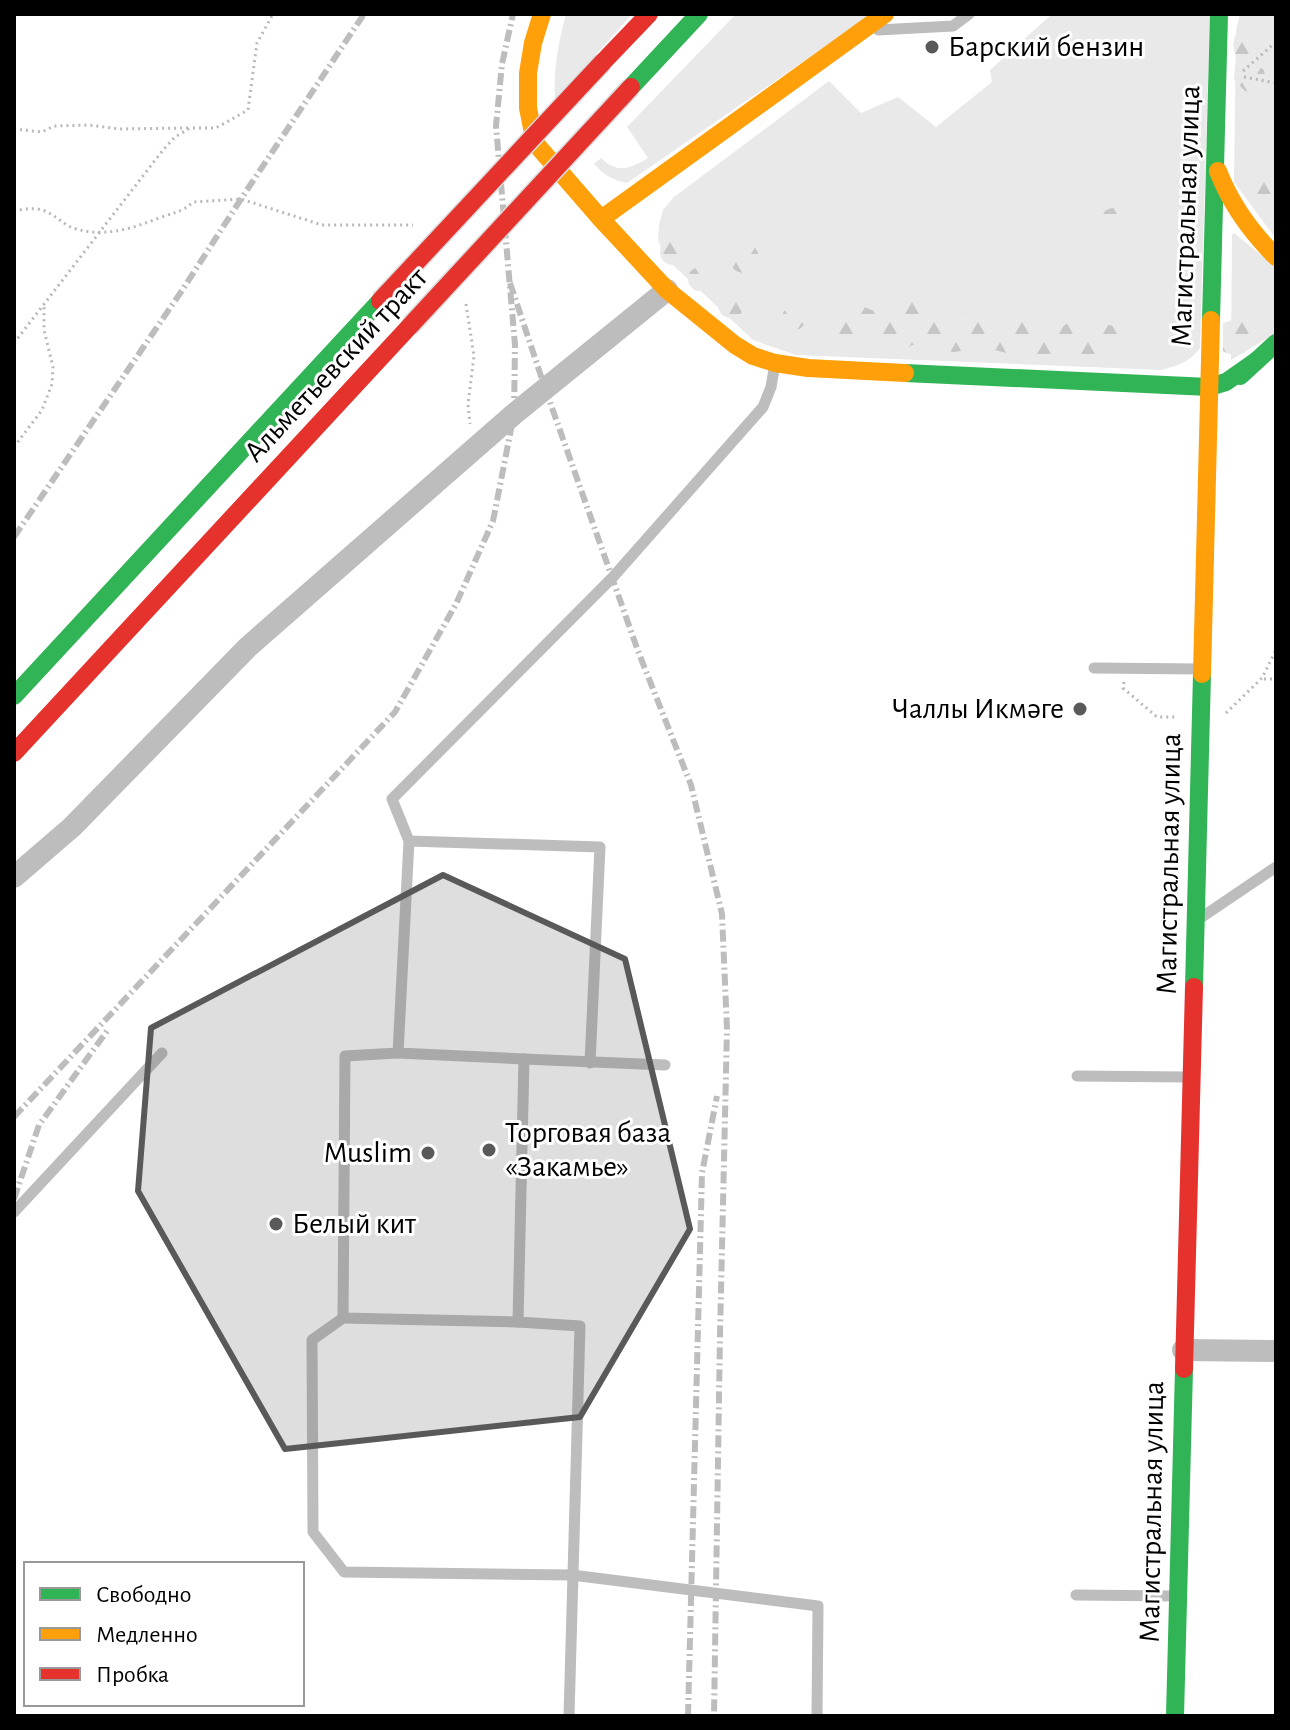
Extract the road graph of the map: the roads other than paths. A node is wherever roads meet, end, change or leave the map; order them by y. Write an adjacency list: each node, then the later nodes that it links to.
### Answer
1 (542, 14): 9 (main road)
2 (649, 14): 21 (main road, Альметьевский тракт, bridge)
3 (699, 14): 22 (main road, Альметьевский тракт, bridge)
4 (885, 14): 7 (main road)
5 (969, 14): 7 (lane)
6 (1220, 15): 8 (main road, Магистральная улица)
7 (862, 31): 9 (main road)
8 (1216, 163): 10 (main road); 13 (main road, Магистральная улица)
9 (601, 219): 11 (main road)
10 (1276, 257)
11 (667, 290): 15 (main road); 25 (street)
12 (1276, 343): 14 (main road)
13 (1210, 345): 16 (main road); 17 (main road, Магистральная улица)
14 (1256, 361): 17 (main road); 18 (main road)
15 (775, 363): 16 (main road); 23 (lane)
16 (1154, 383): 17 (main road); 18 (main road)
17 (1209, 387): 18 (main road, Магистральная улица)
18 (1208, 425): 20 (main road, Магистральная улица)
19 (1094, 668): 20 (lane)
20 (1201, 669): 26 (main road, Магистральная улица)
21 (14, 696)
22 (14, 753)
23 (409, 841): 28 (lane); 30 (lane)
24 (1276, 867): 26 (lane)
25 (14, 877)
26 (1195, 922): 33 (main road, Магистральная улица)
27 (162, 1053): 34 (lane)
28 (398, 1053): 29 (lane); 35 (lane)
29 (524, 1059): 30 (lane); 36 (lane)
30 (590, 1063): 31 (lane)
31 (665, 1065)
32 (1077, 1076): 33 (lane)
33 (1191, 1077): 37 (main road, Магистральная улица)
34 (14, 1212)
35 (343, 1318): 36 (lane); 39 (lane)
36 (518, 1322): 39 (lane)
37 (1183, 1350): 38 (street); 41 (main road, Магистральная улица)
38 (1276, 1351)
39 (572, 1575): 42 (lane); 43 (lane)
40 (1076, 1595): 41 (lane)
41 (1178, 1596): 44 (main road, Магистральная улица)
42 (569, 1716)
43 (817, 1716)
44 (1175, 1716)

